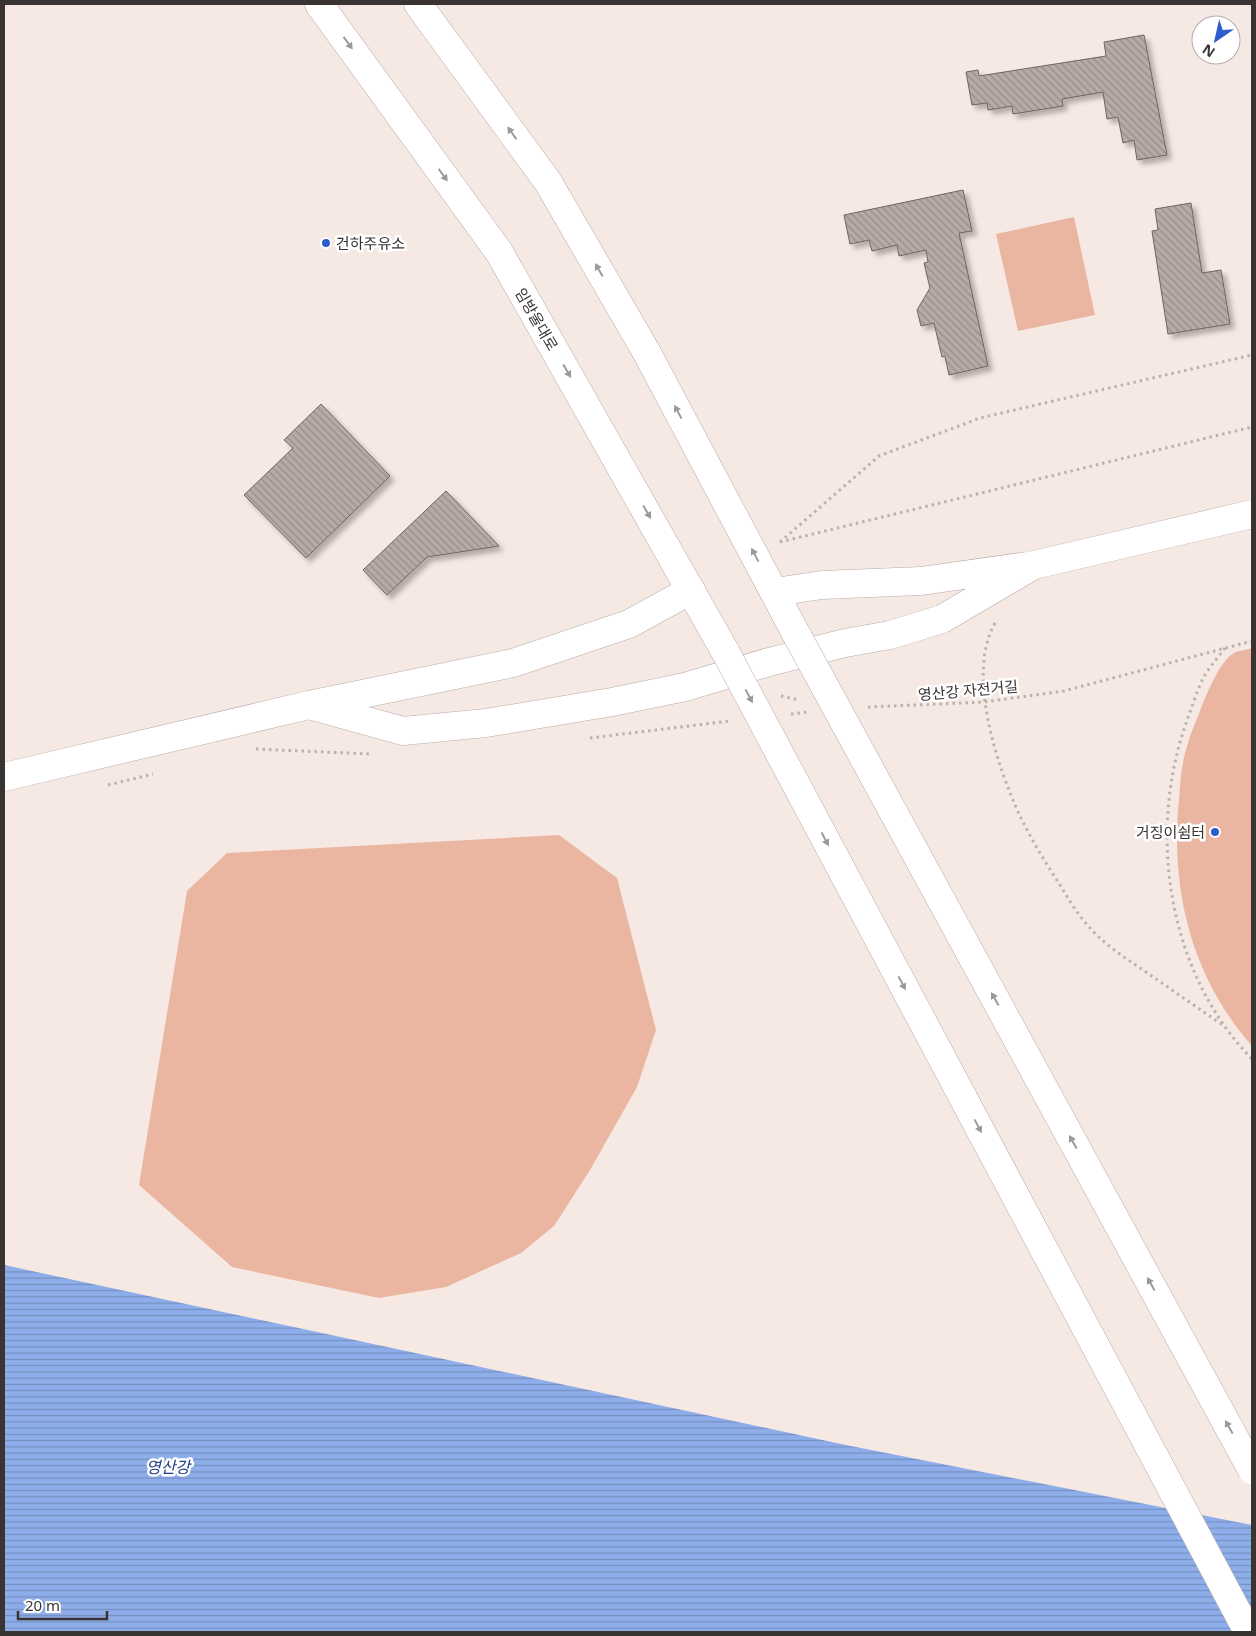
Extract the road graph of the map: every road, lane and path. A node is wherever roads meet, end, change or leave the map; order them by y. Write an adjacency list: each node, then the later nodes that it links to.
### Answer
1 (319, 4): 9 (main road, 임방울대로, one-way to 9)
2 (418, 4): 10 (main road, one-way to 2)
3 (1252, 355): 6 (path)
4 (1252, 427): 6 (path)
5 (1252, 514): 8 (main road)
6 (779, 542): 7 (path)
7 (783, 550)
8 (1034, 565): 10 (main road); 17 (main road)
9 (691, 590): 17 (main road); 23 (main road, 임방울대로, one-way to 23, bridge)
10 (775, 592): 22 (main road, one-way to 10, bridge)
11 (1252, 641): 12 (path, 영산강 자전거길)
12 (1225, 648): 16 (path, 영산강 자전거길); 20 (path)
13 (983, 675): 16 (path)
14 (774, 694): 15 (path)
15 (808, 702)
16 (984, 702): 18 (path, 영산강 자전거길); 20 (path)
17 (309, 704): 19 (main road)
18 (862, 707)
19 (4, 777)
20 (1224, 1026): 21 (path)
21 (1252, 1059)
22 (1252, 1470)
23 (1248, 1632)

